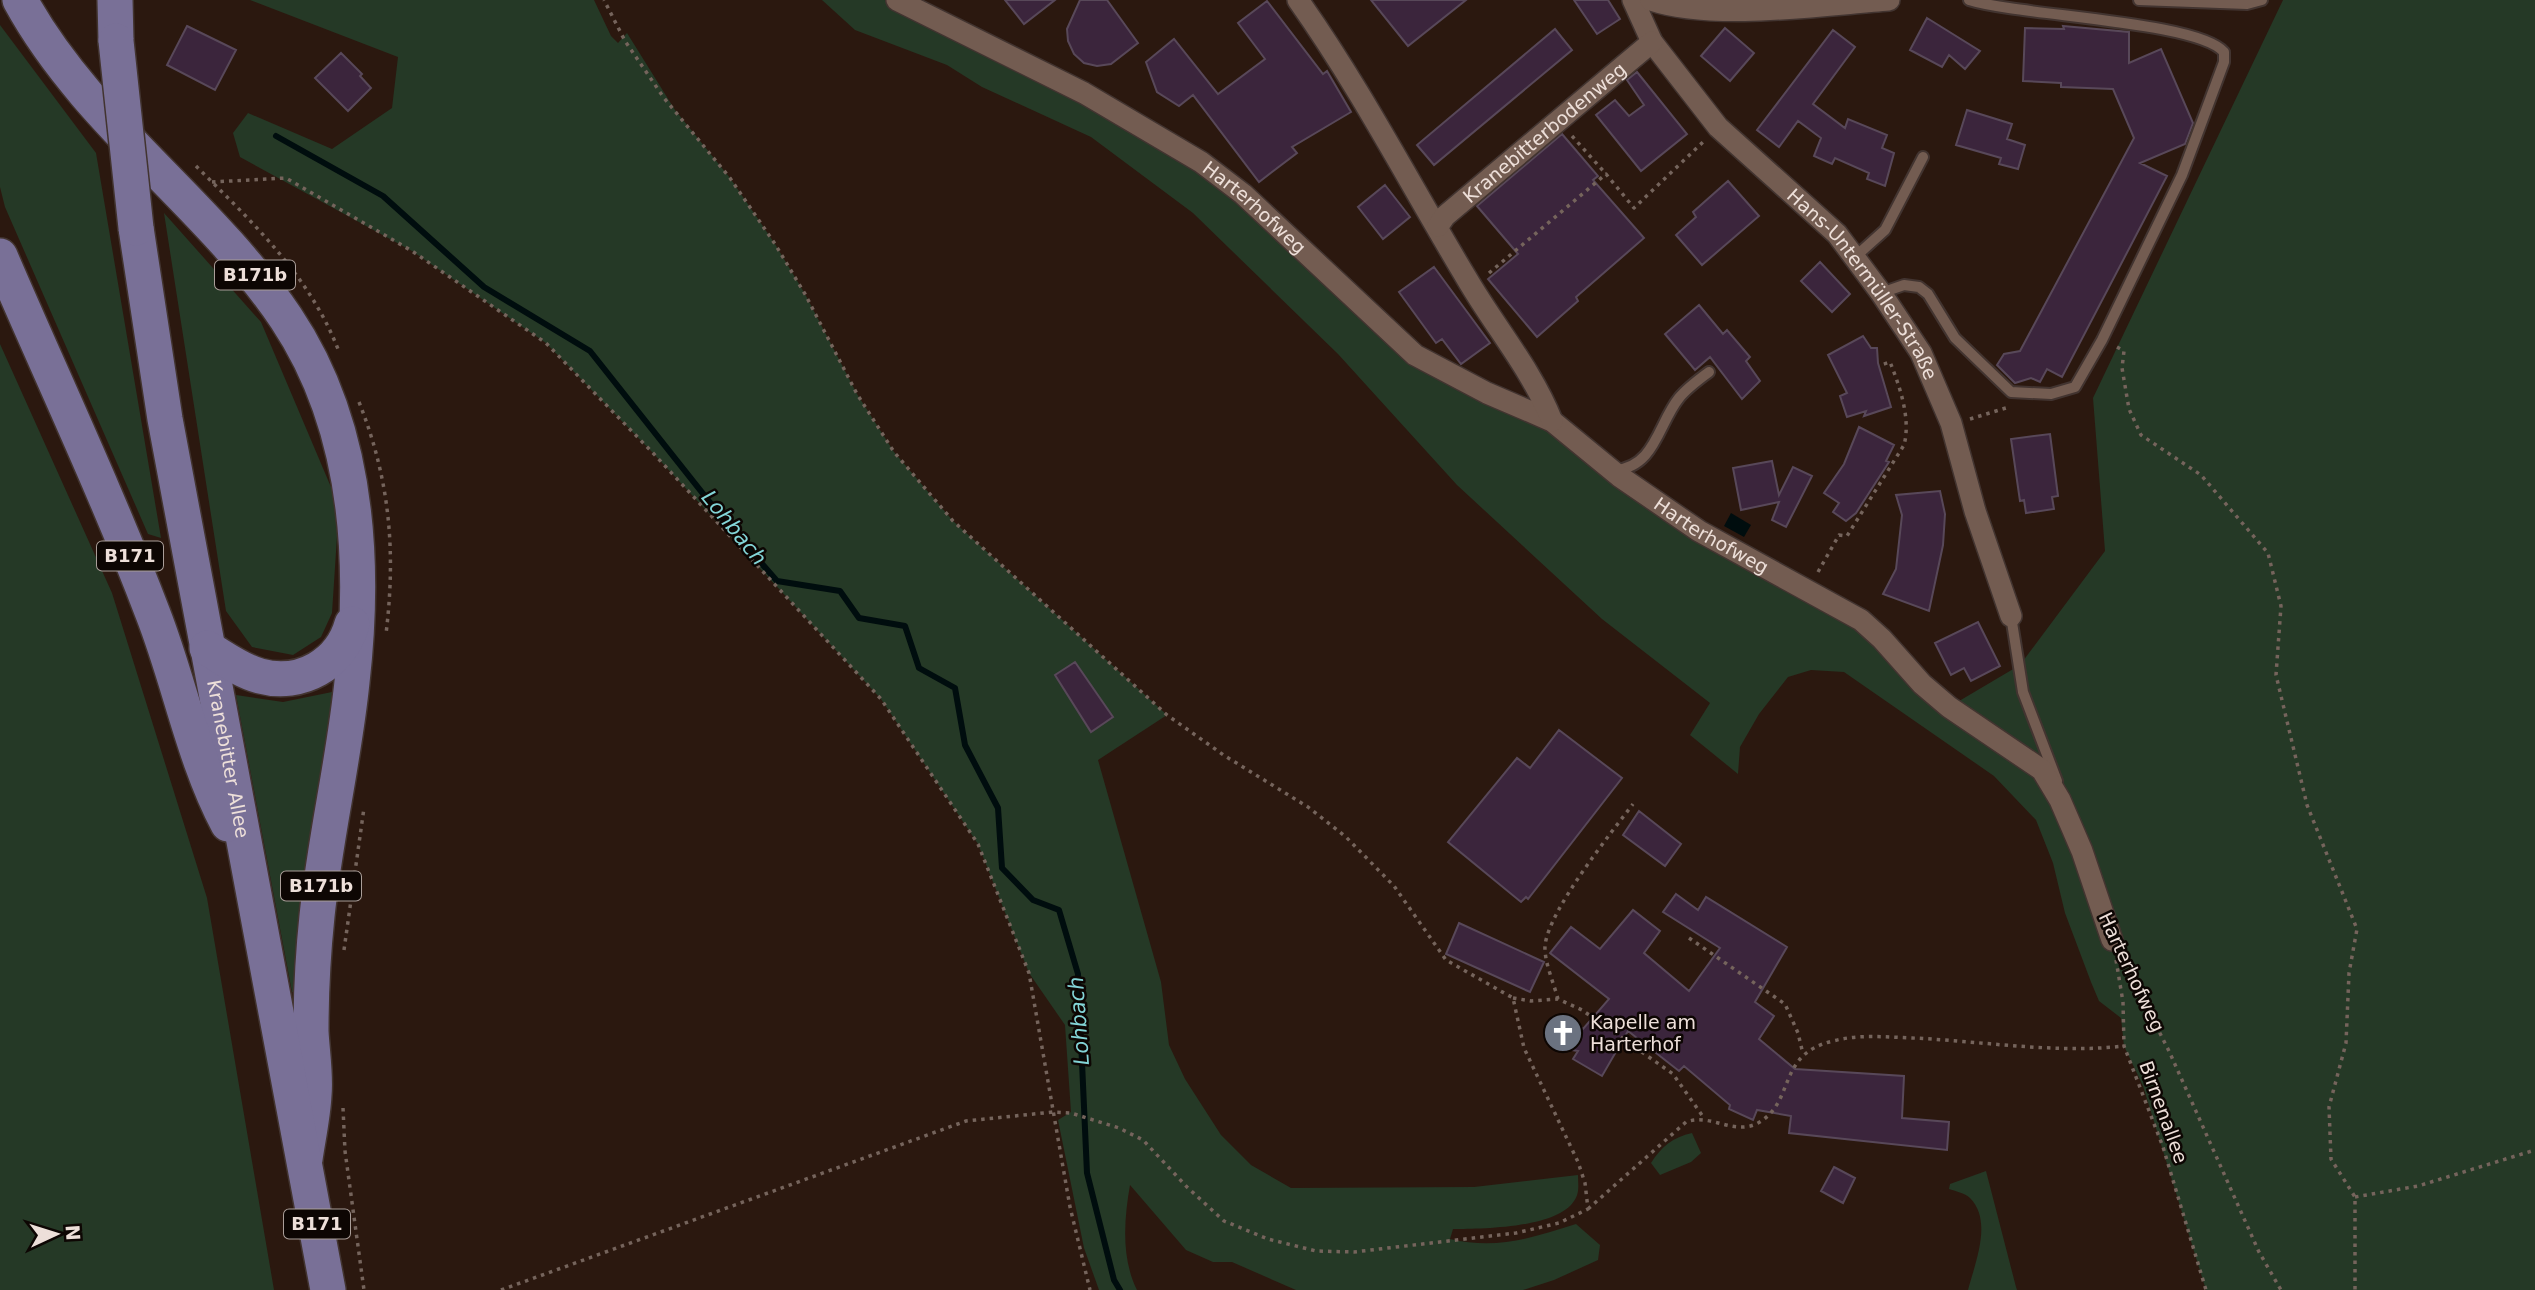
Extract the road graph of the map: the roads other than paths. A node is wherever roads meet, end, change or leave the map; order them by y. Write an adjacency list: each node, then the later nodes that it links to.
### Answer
1 (20, 0): 22 (main road, B171b)
2 (115, 0): 24 (main road, Kranebitter Allee / B171, bridge)
3 (897, 0): 20 (street, Harterhofweg)
4 (1298, 0): 15 (street)
5 (1633, 0): 13 (street, Hans-Untermüller-Straße)
6 (1651, 0): 12 (street)
7 (1889, 0): 11 (street)
8 (1969, 0): 18 (lane)
9 (2139, 0): 10 (lane)
10 (2262, 0)
11 (1847, 1): 12 (street)
12 (1802, 3)
13 (1652, 42): 15 (street, Kranebitterbodenweg); 17 (street, Hans-Untermüller-Straße)
14 (1923, 157): 17 (lane)
15 (1438, 226): 20 (street)
16 (0, 256): 26 (main road, B171)
17 (1855, 257): 18 (street, Hans-Untermüller-Straße)
18 (1881, 293): 23 (street, Hans-Untermüller-Straße)
19 (1709, 372): 21 (lane)
20 (1552, 421): 21 (street, Harterhofweg)
21 (1612, 470): 25 (street, Harterhofweg)
22 (355, 614): 24 (main road, B171b); 28 (main road, B171b)
23 (2011, 616): 25 (lane)
24 (207, 648): 26 (main road, Kranebitter Allee / B171)
25 (2060, 800): 27 (street, Harterhofweg)
26 (247, 861): 28 (main road, Kranebitter Allee / B171)
27 (2112, 940)
28 (305, 1159): 29 (main road, Kranebitter Allee / B171)
29 (328, 1290)

